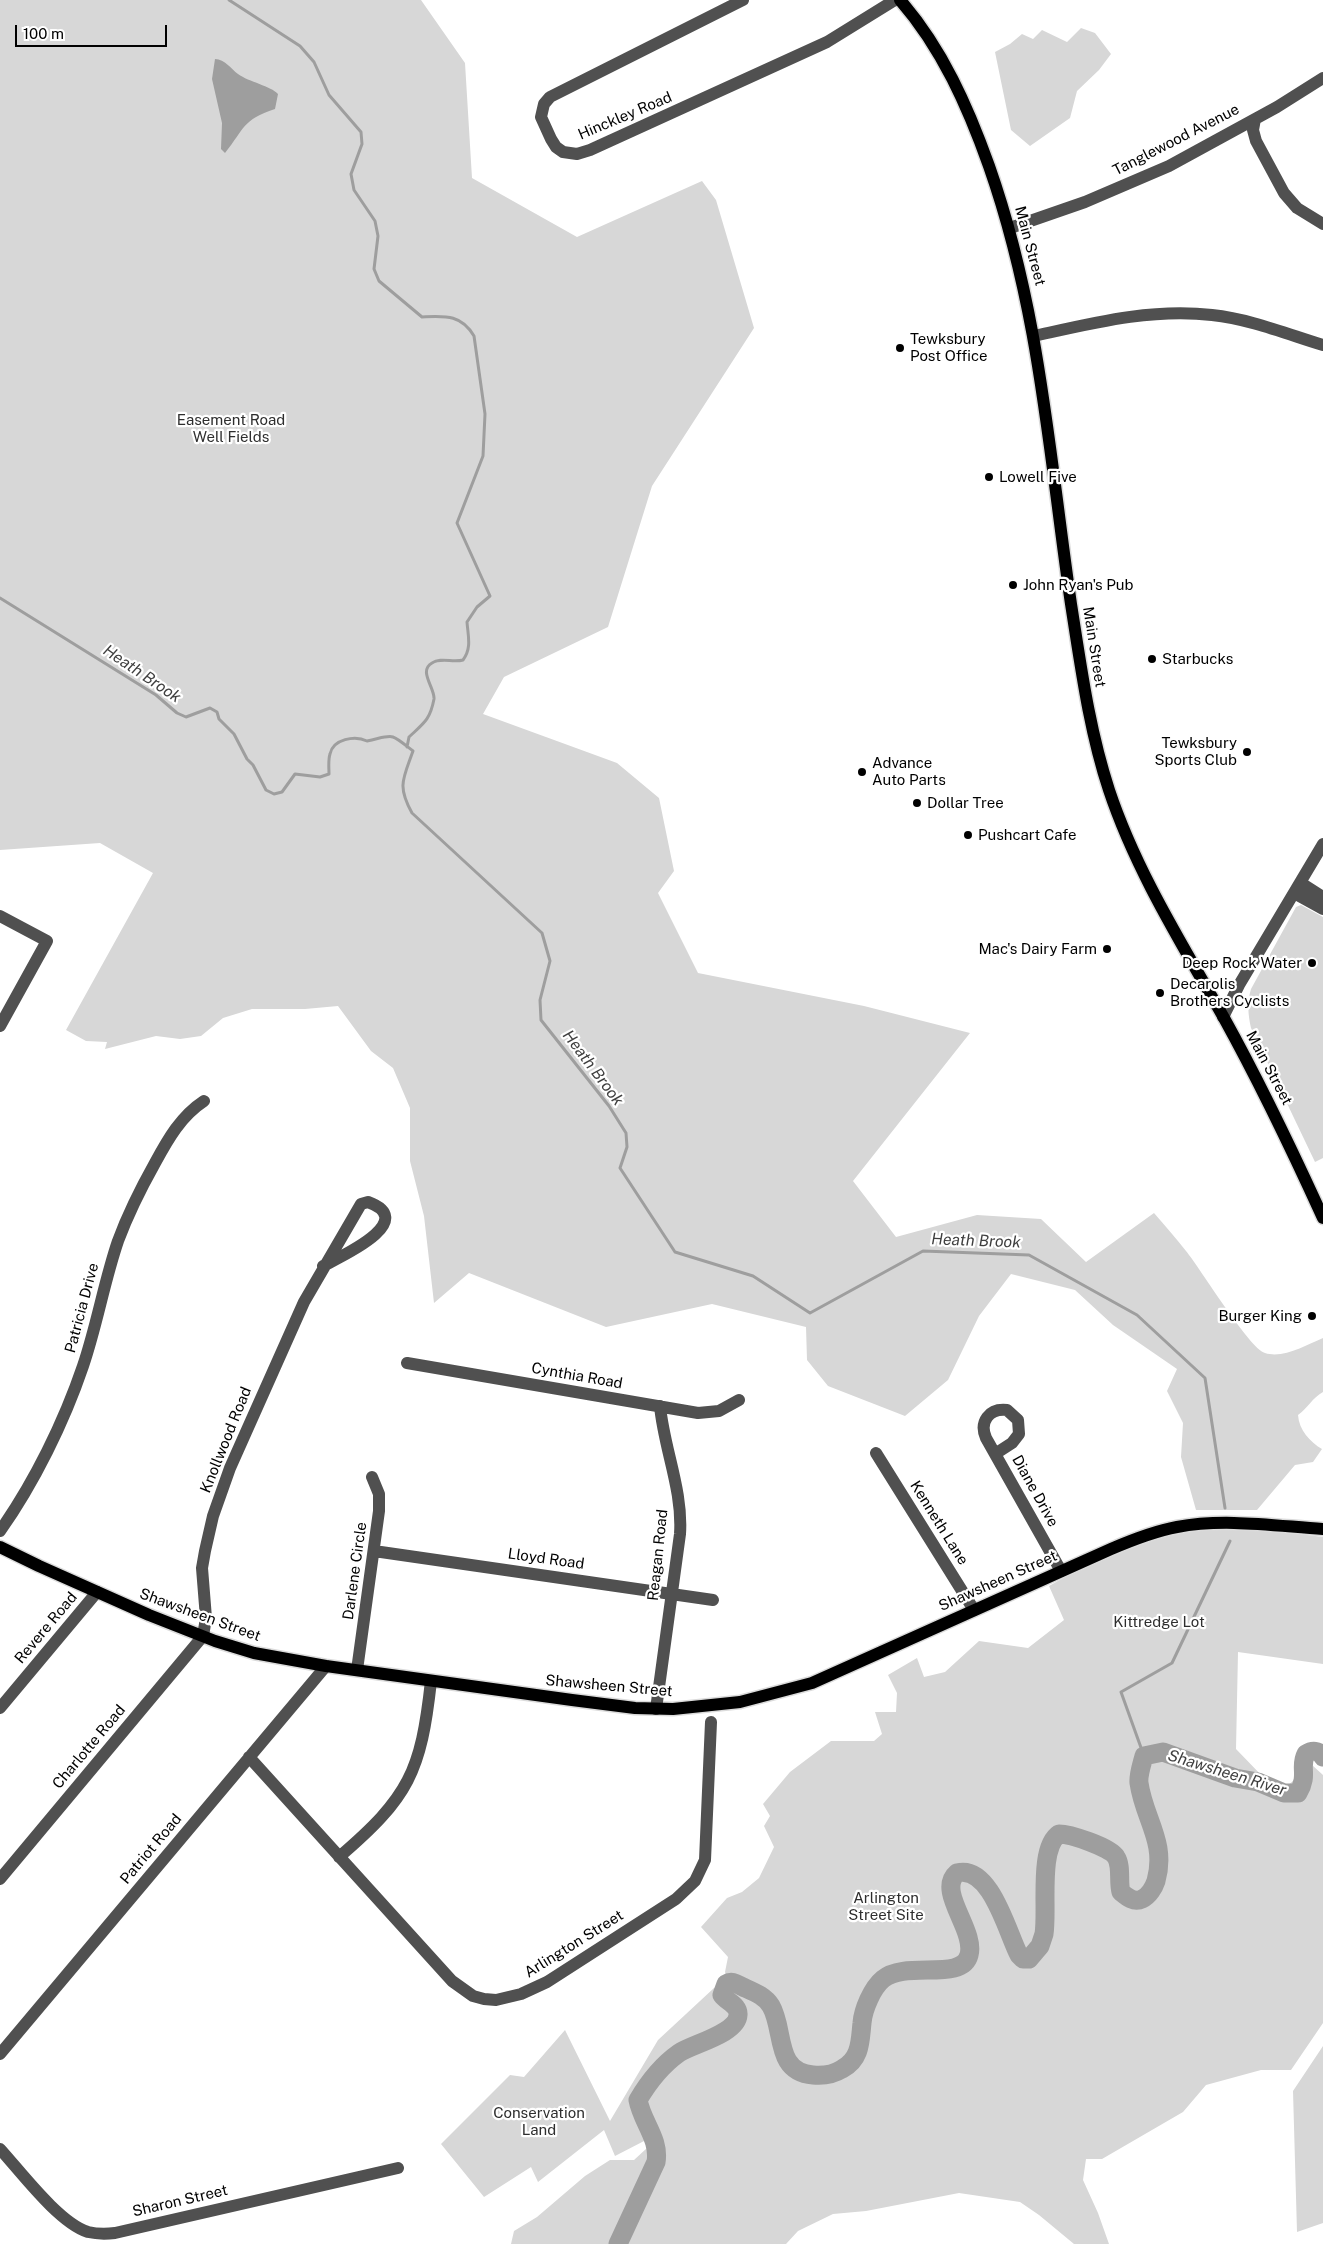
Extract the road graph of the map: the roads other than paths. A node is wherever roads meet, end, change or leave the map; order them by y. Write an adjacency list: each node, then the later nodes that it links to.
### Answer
1 (743, 0): 2 (street, Hinckley Road)
2 (895, 0)
3 (900, 0): 7 (main road, Main Street)
4 (1323, 78): 5 (street, Tanglewood Avenue)
5 (1254, 119): 6 (street); 7 (street, Tanglewood Avenue)
6 (1323, 224)
7 (1010, 228): 8 (main road, Main Street)
8 (1034, 336): 9 (street); 15 (main road, Main Street)
9 (1323, 345)
10 (1323, 844): 11 (street)
11 (1297, 888): 12 (street); 13 (street); 15 (street)
12 (1323, 897)
13 (1323, 909)
14 (0, 916): 16 (street)
15 (1223, 1017): 18 (main road, Main Street)
16 (0, 1026)
17 (204, 1101): 27 (street, Patricia Drive)
18 (1323, 1218)
19 (323, 1266): 19 (street, Knollwood Road); 35 (street, Knollwood Road)
20 (407, 1363): 22 (street, Cynthia Road)
21 (739, 1400): 22 (street, Cynthia Road)
22 (660, 1406): 32 (street, Reagan Road)
23 (876, 1453): 34 (street, Kenneth Lane)
24 (995, 1454): 30 (street, Diane Drive)
25 (372, 1477): 29 (street, Darlene Circle)
26 (1323, 1529): 30 (main road, Shawsheen Street)
27 (0, 1531)
28 (0, 1547): 31 (main road, Shawsheen Street)
29 (374, 1551): 32 (street, Lloyd Road); 37 (street, Darlene Circle)
30 (1061, 1570): 34 (main road, Shawsheen Street)
31 (97, 1592): 35 (main road, Shawsheen Street); 39 (street, Revere Road)
32 (671, 1594): 33 (street, Lloyd Road); 40 (street, Reagan Road)
33 (713, 1600)
34 (974, 1610): 40 (main road, Shawsheen Street)
35 (203, 1636): 36 (main road, Shawsheen Street); 44 (street, Charlotte Road)
36 (326, 1666): 37 (main road, Shawsheen Street); 42 (street, Patriot Road)
37 (357, 1670): 38 (main road, Shawsheen Street)
38 (432, 1681): 40 (main road, Shawsheen Street); 43 (street)
39 (0, 1708)
40 (656, 1709)
41 (711, 1722): 43 (street, Arlington Street)
42 (249, 1758): 43 (street, Arlington Street); 45 (street, Patriot Road)
43 (339, 1857)
44 (0, 1879)
45 (0, 2054)
46 (0, 2149): 47 (street, Sharon Street)
47 (398, 2168)

